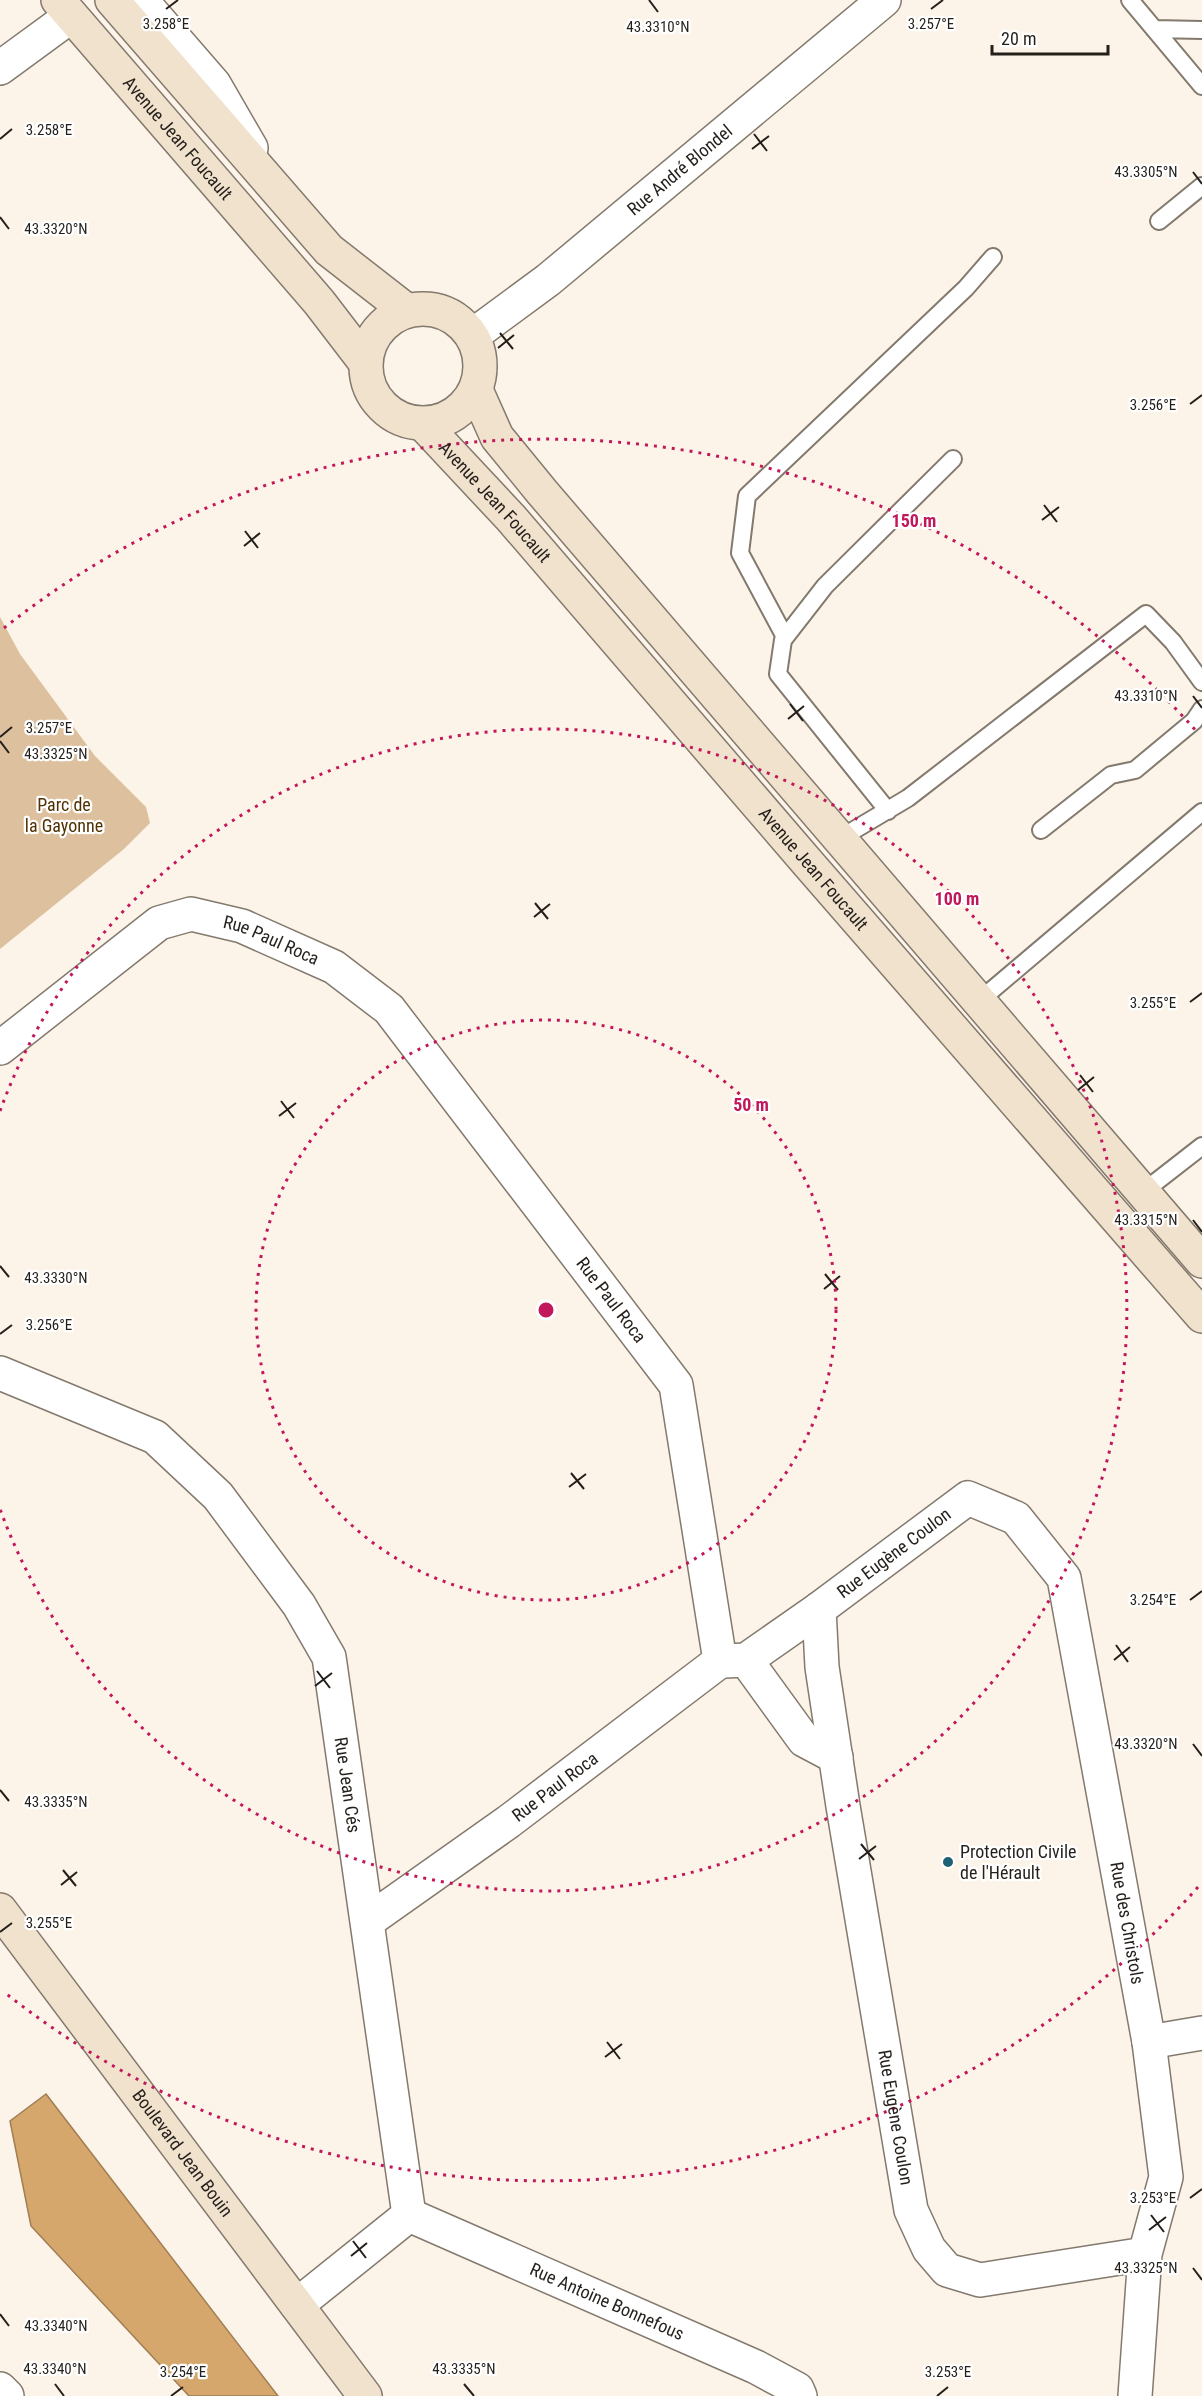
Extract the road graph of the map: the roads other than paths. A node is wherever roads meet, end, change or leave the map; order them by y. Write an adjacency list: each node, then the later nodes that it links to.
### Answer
1 (112, 0): 10 (main road)
2 (141, 0): 10 (street)
3 (884, 0): 15 (street, Rue André Blondel)
4 (1130, 0): 6 (lane)
5 (64, 8): 8 (street); 16 (main road, Avenue Jean Foucault)
6 (1155, 29): 7 (lane); 9 (lane)
7 (1202, 30)
8 (0, 68)
9 (1202, 86)
10 (272, 186): 14 (main road)
11 (1202, 186): 12 (lane)
12 (1159, 221)
13 (993, 257): 20 (lane)
14 (406, 310): 15 (main road); 16 (main road)
15 (472, 336): 17 (main road)
16 (365, 362): 18 (main road)
17 (476, 390): 18 (main road); 26 (main road)
18 (423, 424): 32 (main road, Avenue Jean Foucault)
19 (953, 459): 20 (lane)
20 (785, 637): 23 (lane)
21 (1202, 682): 23 (lane)
22 (1202, 709): 25 (lane)
23 (888, 811): 26 (lane)
24 (1202, 812): 27 (lane)
25 (1041, 830)
26 (839, 839): 27 (main road)
27 (979, 1001): 30 (main road)
28 (0, 1048): 36 (street, Rue Paul Roca)
29 (1202, 1146): 30 (lane)
30 (1143, 1192): 31 (main road)
31 (1202, 1261)
32 (1202, 1316)
33 (0, 1373): 39 (street, Rue Jean Cés)
34 (968, 1498): 35 (street, Rue Eugène Coulon); 41 (street, Rue des Christols)
35 (819, 1609): 36 (street, Rue Eugène Coulon); 37 (street, Rue Eugène Coulon)
36 (733, 1661): 37 (street); 39 (street, Rue Paul Roca)
37 (836, 1757): 43 (street, Rue Eugène Coulon)
38 (0, 1911): 44 (main road, Boulevard Jean Bouin)
39 (368, 1921): 42 (street, Rue Jean Cés)
40 (1202, 2033): 41 (street)
41 (1149, 2042): 43 (street, Rue des Christols)
42 (409, 2215): 44 (street); 48 (street, Rue Antoine Bonnefous)
43 (1145, 2254): 49 (street, Rue des Christols)
44 (297, 2306): 47 (main road, Boulevard Jean Bouin)
45 (0, 2389): 46 (street)
46 (7, 2396)
47 (365, 2396)
48 (800, 2396)
49 (1135, 2396)

